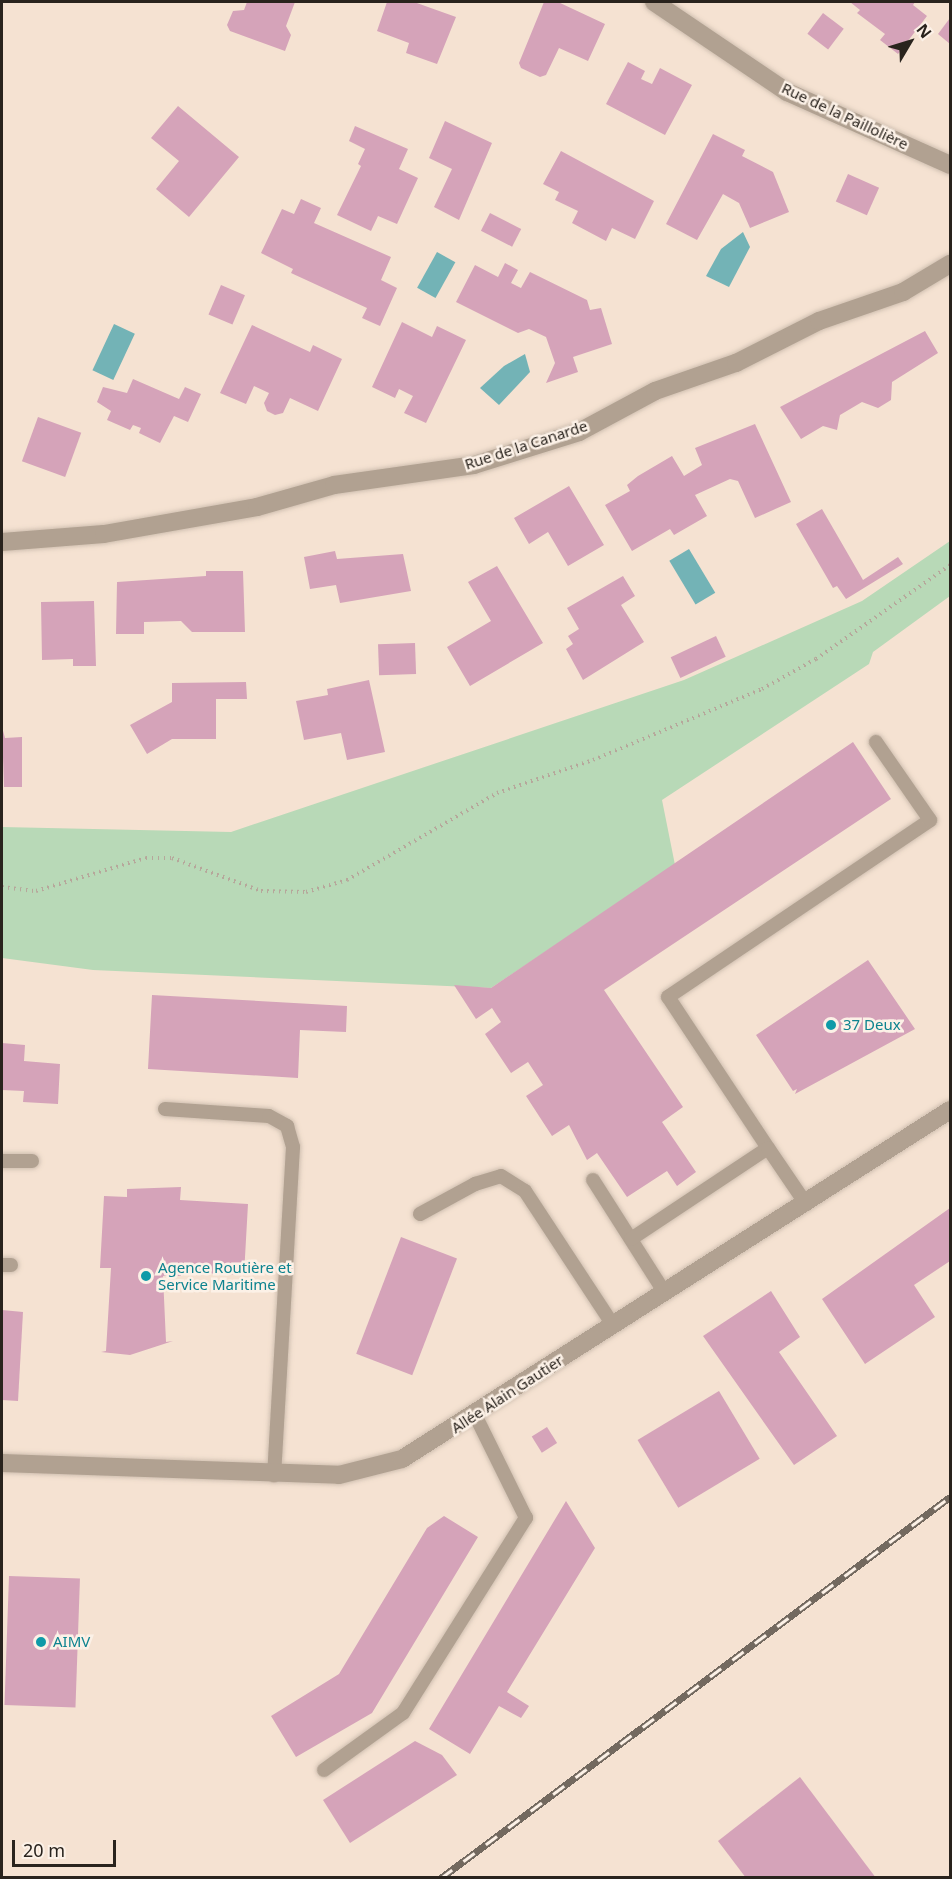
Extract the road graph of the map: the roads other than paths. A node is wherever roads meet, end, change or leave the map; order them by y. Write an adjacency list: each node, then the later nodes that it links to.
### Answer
1 (654, 2): 2 (street, Rue de la Paillolière)
2 (951, 165)
3 (951, 264): 4 (street, Rue de la Canarde)
4 (2, 542)
5 (876, 742): 8 (lane)
6 (165, 1109): 19 (lane)
7 (951, 1110): 12 (street, Allée Alain Gautier)
8 (768, 1148): 12 (lane); 14 (lane)
9 (2, 1161): 10 (lane)
10 (32, 1161)
11 (593, 1180): 14 (lane)
12 (806, 1204): 15 (street, Allée Alain Gautier)
13 (420, 1215): 16 (lane)
14 (631, 1239): 15 (lane)
15 (665, 1293): 16 (street, Allée Alain Gautier)
16 (613, 1325): 17 (street, Allée Alain Gautier)
17 (475, 1415): 19 (street, Allée Alain Gautier); 20 (lane)
18 (2, 1463): 19 (street, Allée Alain Gautier)
19 (274, 1475)
20 (324, 1770)

